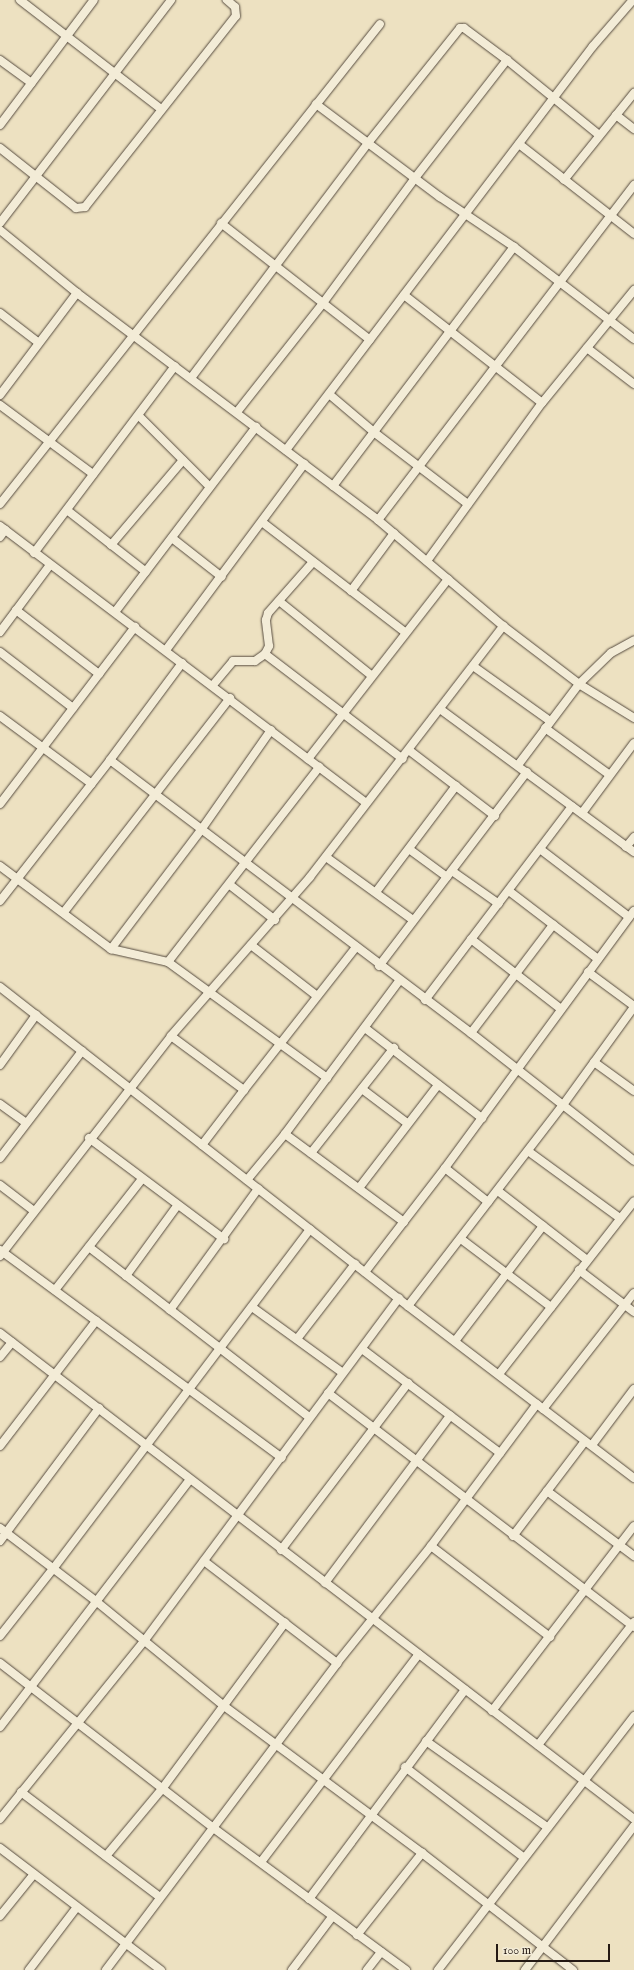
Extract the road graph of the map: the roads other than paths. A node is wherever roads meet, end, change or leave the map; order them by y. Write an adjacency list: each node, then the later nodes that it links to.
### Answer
1 (20, 0): 7 (street)
2 (94, 0): 7 (street)
3 (171, 0): 10 (street)
4 (227, 0): 15 (street)
5 (633, 0): 13 (street)
6 (380, 24): 14 (street)
7 (67, 36): 10 (street); 11 (street)
8 (0, 60): 11 (street)
9 (507, 60): 13 (street); 20 (street); 24 (street)
10 (115, 74): 15 (street); 23 (street)
11 (32, 83): 17 (street)
12 (634, 93): 16 (street)
13 (554, 98): 19 (street); 21 (street)
14 (316, 104): 20 (street); 30 (street)
15 (161, 109): 23 (street)
16 (616, 115): 18 (street); 19 (street)
17 (0, 124)
18 (634, 129)
19 (599, 135): 25 (street)
20 (368, 143): 24 (street); 34 (street)
21 (519, 144): 25 (street); 27 (street)
22 (0, 148): 23 (street)
23 (36, 176): 29 (street)
24 (415, 178): 27 (street); 39 (street)
25 (564, 180): 28 (street)
26 (634, 185): 28 (street)
27 (465, 214): 33 (street); 38 (street)
28 (610, 215): 32 (street); 35 (street)
29 (0, 223)
30 (221, 223): 34 (street); 43 (street)
31 (0, 230): 37 (street)
32 (634, 234)
33 (514, 247): 35 (street); 42 (street)
34 (276, 266): 39 (street); 50 (street)
35 (561, 283): 41 (street); 49 (street)
36 (634, 290): 41 (street)
37 (77, 293): 43 (street); 46 (street)
38 (404, 296): 42 (street); 45 (street)
39 (323, 303): 45 (street); 56 (street)
40 (0, 313): 46 (street)
41 (609, 320): 44 (street); 47 (street)
42 (451, 332): 49 (street); 59 (street)
43 (133, 335): 48 (street); 60 (street)
44 (634, 339)
45 (370, 340): 52 (street)
46 (39, 342): 53 (street)
47 (587, 348): 51 (street); 54 (street)
48 (175, 366): 50 (street); 57 (street)
49 (498, 366): 54 (street); 64 (street)
50 (191, 378): 56 (street)
51 (634, 384)
52 (328, 394): 59 (street); 61 (street)
53 (0, 395)
54 (542, 403): 69 (street)
55 (0, 405): 60 (street)
56 (237, 412): 58 (street)
57 (139, 416): 62 (street); 65 (street)
58 (256, 427): 61 (street); 67 (street)
59 (375, 433): 64 (street); 66 (street)
60 (48, 441): 65 (street); 68 (street)
61 (286, 450): 63 (street)
62 (183, 460): 67 (street); 76 (street)
63 (304, 464): 66 (street); 72 (street)
64 (420, 466): 69 (street); 71 (street)
65 (94, 474): 70 (street)
66 (332, 486): 71 (street)
67 (210, 487): 75 (street)
68 (0, 504)
69 (468, 504): 78 (street)
70 (67, 510): 76 (street); 77 (street)
71 (378, 520): 74 (street)
72 (262, 522): 79 (street); 82 (street)
73 (2, 531): 77 (street)
74 (394, 533): 78 (street); 84 (street)
75 (172, 538): 81 (street); 82 (street)
76 (111, 545): 81 (street)
77 (34, 553): 80 (street)
78 (427, 561): 83 (street)
79 (313, 562): 84 (street); 85 (street)
80 (50, 565): 86 (street); 87 (street)
81 (146, 572): 87 (street)
82 (222, 577): 93 (street)
83 (448, 579): 88 (street); 91 (street)
84 (350, 590): 91 (street)
85 (279, 601): 95 (street); 99 (street)
86 (16, 610): 90 (street); 98 (street)
87 (115, 612): 89 (street)
88 (503, 626): 97 (street); 100 (street)
89 (135, 627): 93 (street); 98 (street)
90 (0, 632)
91 (405, 632): 99 (street)
92 (634, 640): 100 (street)
93 (166, 650): 96 (street)
94 (0, 652): 103 (street)
95 (265, 654): 101 (street); 105 (street)
96 (182, 663): 101 (street); 116 (street)
97 (473, 666): 104 (street); 108 (street)
98 (99, 674): 103 (street)
99 (372, 676): 105 (street)
100 (579, 684): 106 (street); 108 (street)
101 (212, 685): 102 (street)
102 (230, 698): 110 (street); 123 (street)
103 (73, 708): 112 (street)
104 (440, 710): 113 (street); 117 (street)
105 (343, 712): 114 (street); 115 (street)
106 (634, 718)
107 (1, 720): 112 (street)
108 (550, 721): 109 (street)
109 (545, 728): 117 (street); 120 (street)
110 (271, 730): 114 (street); 129 (street)
111 (634, 743): 120 (street)
112 (42, 748): 121 (street); 125 (street)
113 (410, 750): 115 (street); 122 (street)
114 (308, 759): 118 (street)
115 (403, 759): 124 (street)
116 (110, 760): 121 (street); 123 (street)
117 (518, 765): 119 (street)
118 (319, 767): 124 (street); 136 (street)
119 (527, 772): 126 (street); 128 (street)
120 (610, 775): 127 (street)
121 (92, 784): 139 (street)
122 (456, 786): 128 (street); 132 (street)
123 (155, 796): 129 (street); 146 (street)
124 (366, 803): 135 (street)
125 (0, 804)
126 (572, 806): 127 (street); 133 (street)
127 (582, 813): 131 (street)
128 (495, 816): 138 (street)
129 (201, 830): 136 (street); 154 (street)
130 (634, 837): 131 (street)
131 (626, 846): 134 (street)
132 (409, 849): 138 (street); 142 (street)
133 (540, 849): 141 (street); 147 (street)
134 (634, 852)
135 (326, 857): 142 (street); 143 (street)
136 (246, 864): 140 (street); 143 (street)
137 (0, 866): 139 (street)
138 (450, 874): 145 (street); 149 (street)
139 (18, 878): 144 (street); 146 (street)
140 (230, 885): 148 (street); 156 (street)
141 (509, 891): 145 (street); 150 (street)
142 (376, 892): 149 (street)
143 (292, 899): 148 (street); 153 (street)
144 (0, 901)
145 (499, 904): 151 (street)
146 (64, 912): 154 (street)
147 (631, 914): 155 (street)
148 (275, 920): 152 (street)
149 (413, 920): 157 (street)
150 (553, 925): 155 (street); 159 (street)
151 (471, 938): 159 (street); 164 (street)
152 (251, 945): 162 (street); 163 (street)
153 (356, 948): 157 (street); 163 (street)
154 (111, 949): 156 (street)
155 (598, 959): 158 (street)
156 (168, 962): 162 (street)
157 (379, 966): 160 (street)
158 (588, 972): 165 (street); 166 (street)
159 (517, 975): 166 (street); 169 (street)
160 (399, 981): 164 (street); 168 (street)
161 (0, 987): 167 (street)
162 (210, 992): 170 (street); 171 (street)
163 (317, 996): 171 (street)
164 (425, 1000): 169 (street)
165 (634, 1007): 174 (street)
166 (561, 1008): 176 (street)
167 (36, 1015): 173 (street); 175 (street)
168 (365, 1028): 172 (street); 177 (street)
169 (471, 1033): 176 (street)
170 (171, 1036): 179 (street); 181 (street)
171 (280, 1044): 177 (street); 181 (street)
172 (394, 1048): 178 (street); 180 (street)
173 (82, 1051): 179 (street); 186 (street)
174 (594, 1062): 182 (street); 184 (street)
175 (0, 1065)
176 (517, 1071): 184 (street); 185 (street)
177 (328, 1078): 188 (street)
178 (438, 1085): 185 (street); 187 (street)
179 (129, 1088): 189 (street); 190 (street)
180 (362, 1089): 187 (street); 192 (street)
181 (244, 1090): 190 (street)
182 (634, 1091)
183 (0, 1104): 186 (street)
184 (563, 1106): 191 (street); 194 (street)
185 (482, 1118): 195 (street)
186 (26, 1122): 193 (street)
187 (408, 1123): 199 (street)
188 (285, 1134): 192 (street); 197 (street)
189 (89, 1138): 196 (street); 205 (street)
190 (202, 1144): 197 (street)
191 (528, 1151): 201 (street); 206 (street)
192 (311, 1153): 199 (street)
193 (0, 1158)
194 (634, 1161)
195 (445, 1168): 203 (street); 207 (street)
196 (142, 1179): 204 (street); 212 (street)
197 (247, 1180): 200 (street)
198 (0, 1186): 205 (street)
199 (359, 1188): 207 (street)
200 (258, 1189): 209 (street); 211 (street)
201 (498, 1191): 203 (street); 208 (street)
202 (634, 1201): 206 (street)
203 (488, 1202): 210 (street)
204 (177, 1206): 211 (street); 219 (street)
205 (34, 1210): 213 (street)
206 (620, 1218): 214 (street)
207 (404, 1222): 217 (street)
208 (543, 1226): 214 (street); 218 (street)
209 (310, 1229): 215 (street); 225 (street)
210 (461, 1238): 218 (street); 224 (street)
211 (224, 1239): 227 (street)
212 (89, 1247): 219 (street); 220 (street)
213 (1, 1252): 220 (street)
214 (587, 1260): 216 (street)
215 (355, 1264): 217 (street); 231 (street)
216 (580, 1270): 223 (street); 226 (street)
217 (365, 1272): 222 (street)
218 (507, 1273): 226 (street); 232 (street)
219 (126, 1276): 227 (street)
220 (55, 1290): 229 (street)
221 (634, 1293): 223 (street)
222 (399, 1298): 224 (street); 235 (street)
223 (624, 1305): 228 (street); 244 (street)
224 (408, 1306): 232 (street)
225 (252, 1307): 231 (street); 234 (street)
226 (551, 1307): 238 (street)
227 (170, 1310): 234 (street)
228 (634, 1312)
229 (96, 1321): 239 (street); 241 (street)
230 (0, 1333): 233 (street)
231 (297, 1339): 237 (street)
232 (455, 1341): 238 (street)
233 (12, 1342): 236 (street); 239 (street)
234 (220, 1348): 241 (street); 247 (street)
235 (362, 1349): 237 (street); 240 (street)
236 (0, 1357)
237 (343, 1373): 243 (street)
238 (498, 1374): 244 (street)
239 (54, 1375): 245 (street); 251 (street)
240 (408, 1383): 246 (street); 248 (street)
241 (188, 1389): 250 (street); 253 (street)
242 (634, 1389): 249 (street)
243 (328, 1393): 247 (street); 248 (street)
244 (540, 1406): 249 (street); 252 (street)
245 (99, 1408): 250 (street); 261 (street)
246 (450, 1416): 252 (street); 254 (street)
247 (309, 1417): 253 (street)
248 (375, 1429): 254 (street); 266 (street)
249 (589, 1443): 255 (street); 257 (street)
250 (145, 1445): 256 (street); 269 (street)
251 (0, 1446)
252 (500, 1453): 258 (street)
253 (282, 1458): 259 (street)
254 (416, 1461): 258 (street); 270 (street)
255 (634, 1478)
256 (190, 1479): 259 (street); 272 (street)
257 (547, 1491): 262 (street); 264 (street)
258 (466, 1500): 262 (street); 265 (street)
259 (236, 1515): 266 (street); 268 (street)
260 (634, 1526): 264 (street)
261 (3, 1530): 263 (street); 269 (street)
262 (513, 1536): 271 (street)
263 (0, 1541)
264 (620, 1545): 267 (street); 271 (street)
265 (431, 1546): 273 (street); 277 (street)
266 (281, 1550): 270 (street)
267 (634, 1556)
268 (204, 1561): 274 (street); 278 (street)
269 (54, 1569): 272 (street); 276 (street)
270 (325, 1583): 273 (street)
271 (586, 1591): 275 (street); 277 (street)
272 (97, 1602): 278 (street); 282 (street)
273 (371, 1618): 279 (street); 281 (street)
274 (285, 1623): 281 (street); 284 (street)
275 (633, 1624): 291 (street)
276 (0, 1636)
277 (550, 1637): 285 (street)
278 (145, 1640): 284 (street); 287 (street)
279 (419, 1654): 283 (street); 294 (street)
280 (0, 1663): 282 (street)
281 (337, 1663): 290 (street)
282 (32, 1686): 287 (street); 288 (street)
283 (465, 1690): 285 (street); 289 (street)
284 (224, 1706): 290 (street); 295 (street)
285 (492, 1711): 291 (street)
286 (634, 1716): 293 (street)
287 (77, 1722): 295 (street); 296 (street)
288 (0, 1727)
289 (426, 1741): 292 (street); 302 (street)
290 (277, 1744): 294 (street); 301 (street)
291 (538, 1745): 293 (street)
292 (405, 1767): 297 (street); 306 (street)
293 (583, 1781): 299 (street); 302 (street)
294 (324, 1782): 297 (street); 307 (street)
295 (162, 1789): 301 (street); 305 (street)
296 (22, 1792): 298 (street); 305 (street)
297 (372, 1816): 304 (street); 310 (street)
298 (0, 1819)
299 (634, 1820)
300 (634, 1826): 317 (street)
301 (212, 1827): 307 (street); 309 (street)
302 (547, 1827): 306 (street)
303 (0, 1848): 308 (street)
304 (422, 1853): 311 (street); 315 (street)
305 (106, 1856): 309 (street)
306 (523, 1857): 311 (street)
307 (261, 1862): 310 (street)
308 (34, 1874): 312 (street); 313 (street)
309 (160, 1897): 316 (street)
310 (309, 1899): 314 (street)
311 (490, 1905): 317 (street); 325 (street)
312 (77, 1907): 316 (street); 319 (street)
313 (0, 1916)
314 (332, 1917): 315 (street); 322 (street)
315 (357, 1935): 318 (street)
316 (126, 1944): 320 (street); 321 (street)
317 (542, 1947): 326 (street); 327 (street)
318 (381, 1952): 323 (street); 324 (street)
319 (30, 1970)
320 (106, 1970)
321 (161, 1970)
322 (292, 1970)
323 (367, 1970)
324 (406, 1970)
325 (438, 1970)
326 (525, 1970)
327 (573, 1970)

